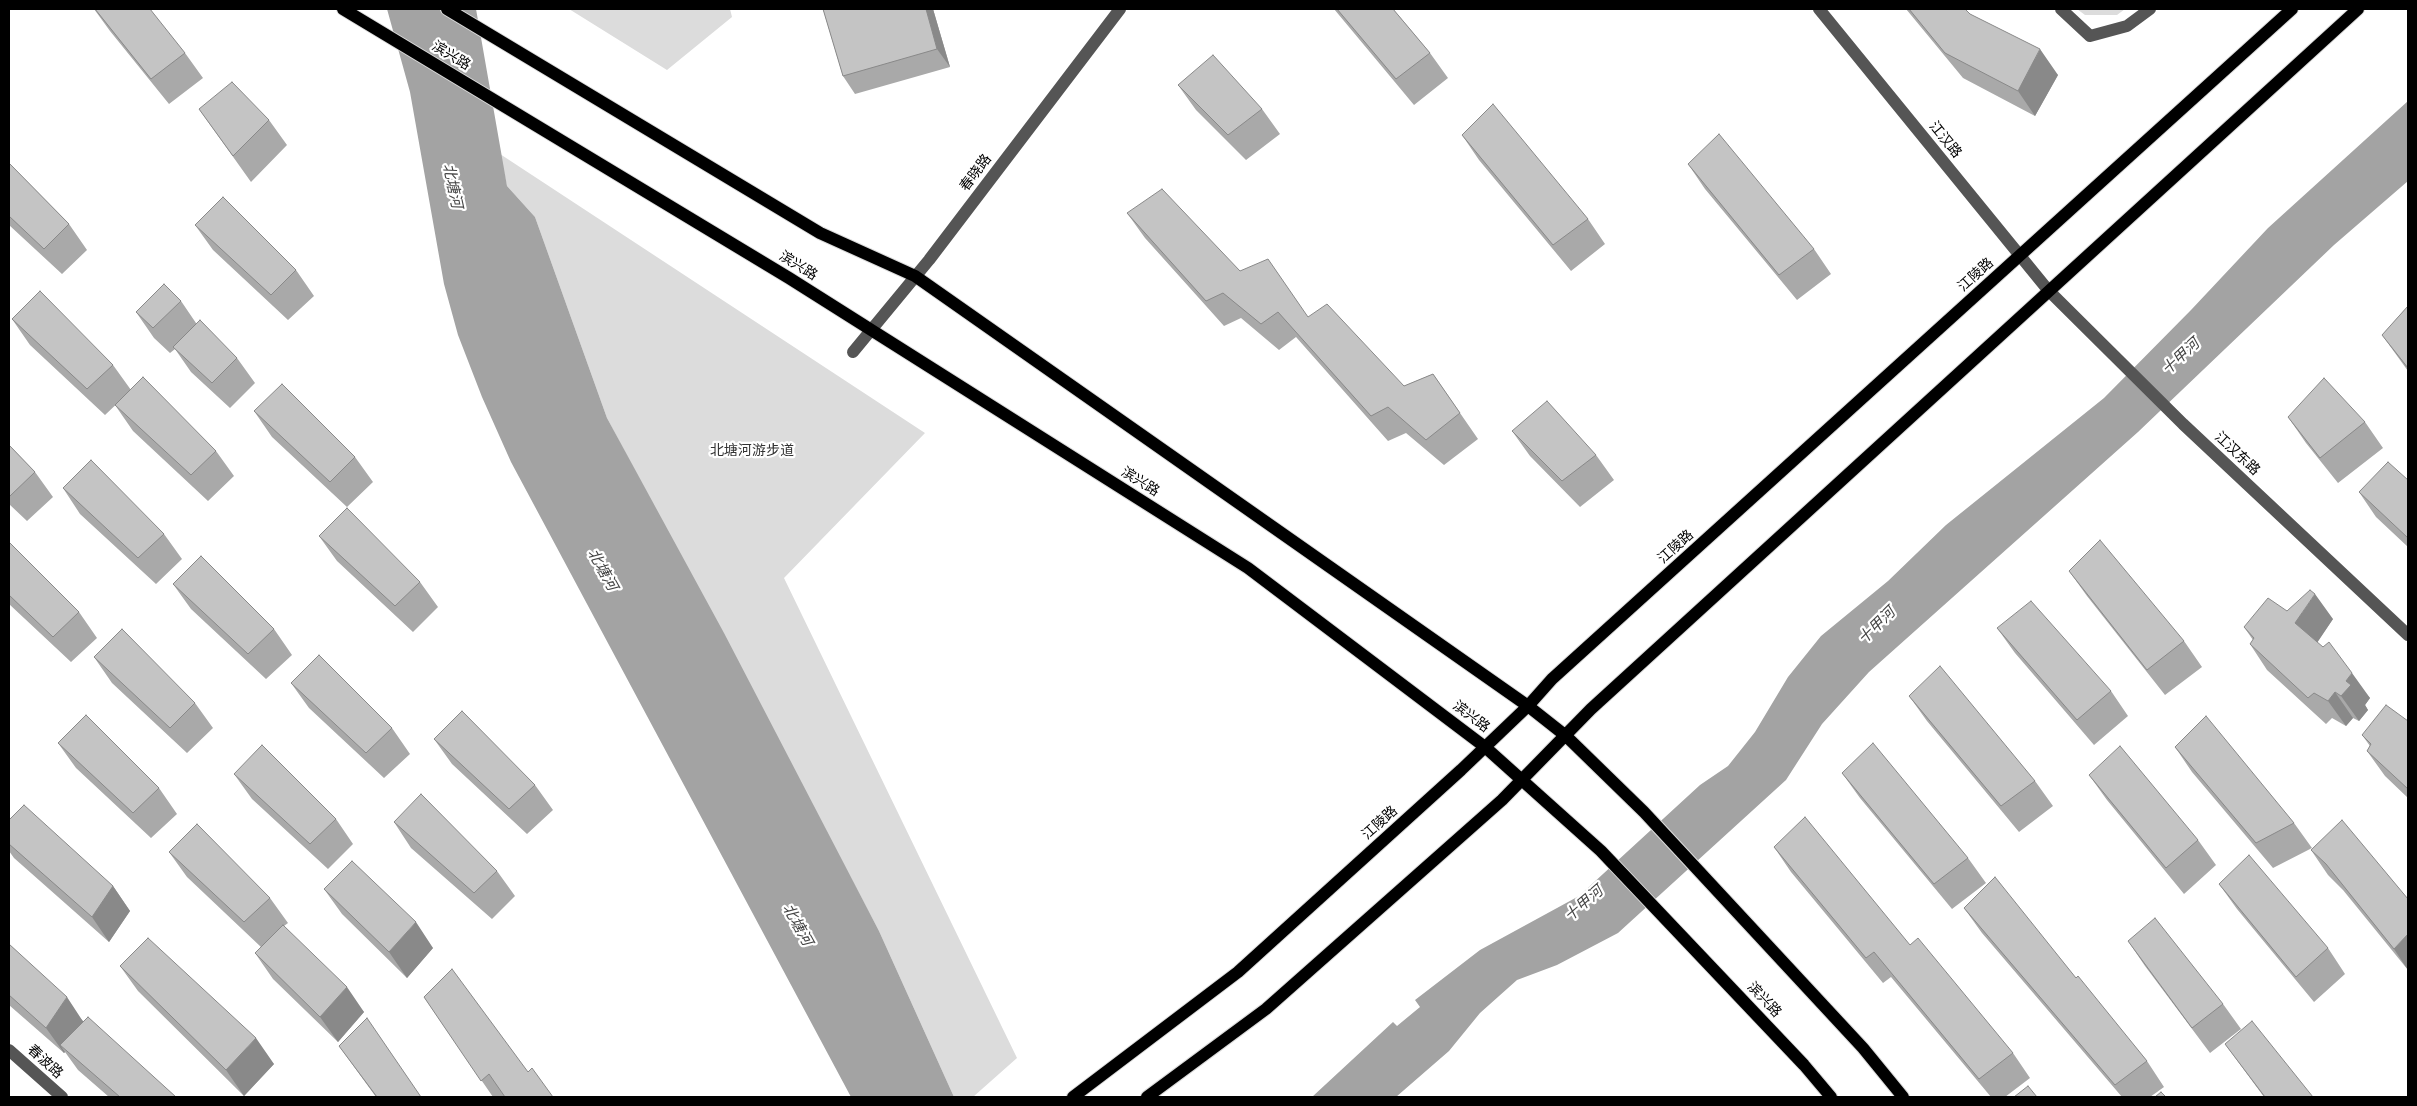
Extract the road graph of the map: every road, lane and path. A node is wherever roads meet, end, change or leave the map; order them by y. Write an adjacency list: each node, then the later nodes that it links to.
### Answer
1 (343, 9): 12 (main road, 滨兴路)
2 (447, 9): 10 (main road)
3 (1120, 9): 10 (street, 春晓路)
4 (1819, 9): 9 (street, 江汉路)
5 (2061, 9): 6 (street)
6 (2150, 9)
7 (2292, 9): 9 (main road, 江陵路)
8 (2358, 9): 11 (main road)
9 (2019, 256): 11 (street, 江汉路); 15 (main road, 江陵路)
10 (915, 276): 12 (street, 春晓路); 15 (main road)
11 (2048, 290): 14 (street, 江汉东路); 16 (main road)
12 (870, 329): 13 (street, 春晓路); 17 (main road, 滨兴路)
13 (853, 352)
14 (2408, 635)
15 (1528, 706): 16 (main road); 17 (main road, 江陵路)
16 (1566, 736): 18 (main road); 24 (main road)
17 (1485, 747): 18 (main road, 滨兴路); 21 (main road, 江陵路)
18 (1521, 779): 22 (main road); 23 (main road, 滨兴路)
19 (9, 1050): 20 (street, 春波路)
20 (62, 1097)
21 (1073, 1097)
22 (1146, 1097)
23 (1831, 1097)
24 (1903, 1097)

